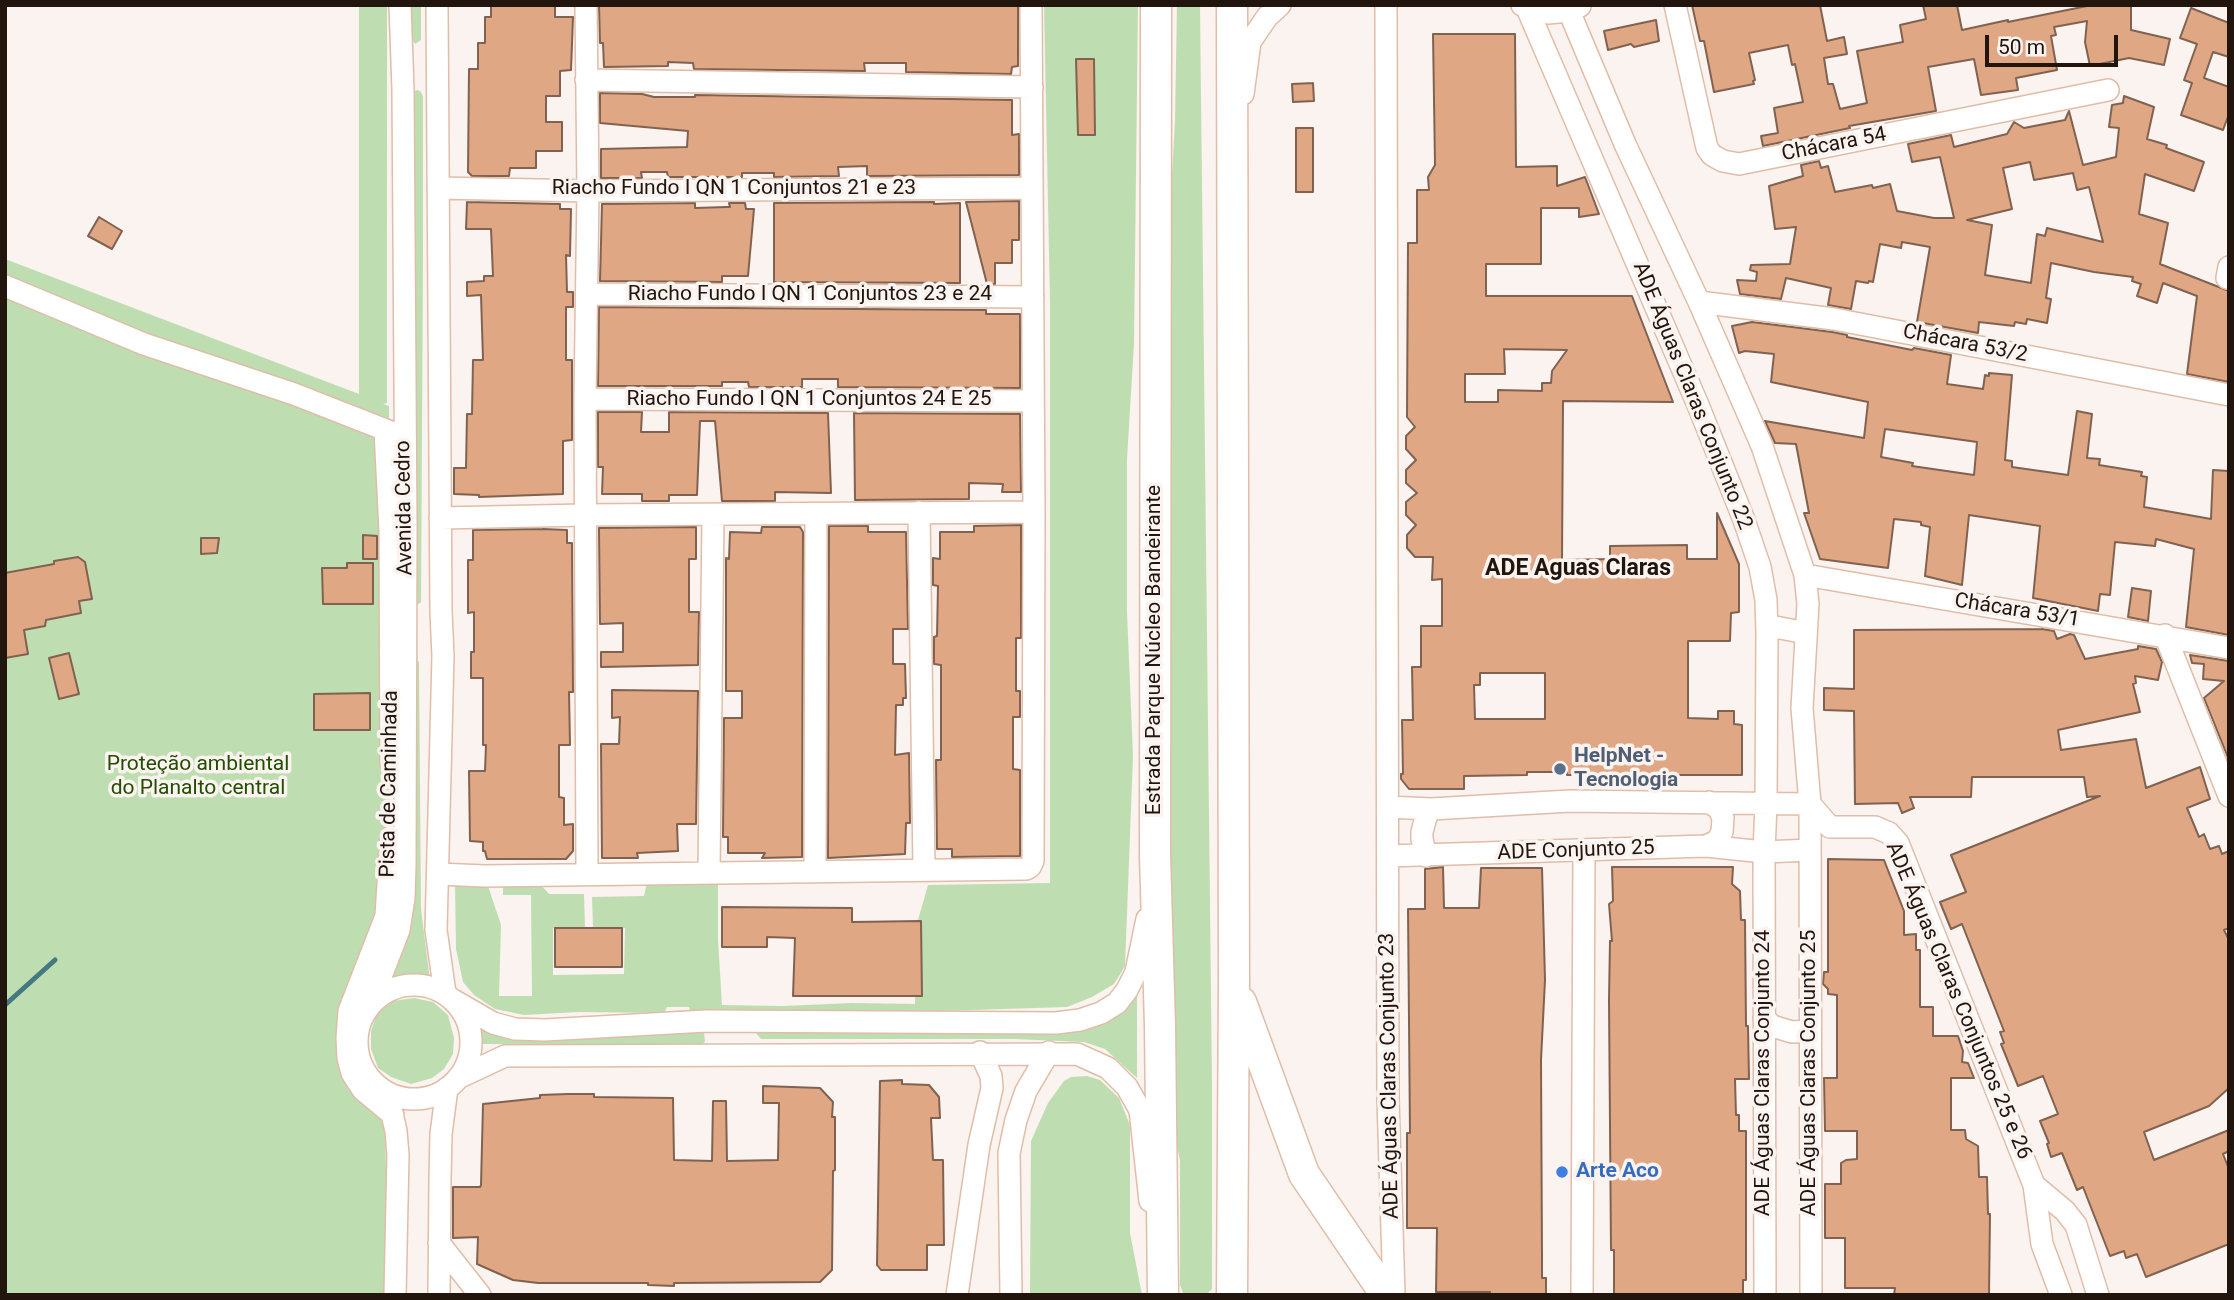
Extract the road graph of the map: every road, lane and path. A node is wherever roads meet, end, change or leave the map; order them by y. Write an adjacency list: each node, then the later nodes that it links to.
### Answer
1 (400, 5): 12 (street, Avenida Cedro)
2 (437, 5): 13 (street, Avenida Cedro)
3 (586, 5): 14 (street)
4 (1031, 5): 15 (street)
5 (1156, 5): 59 (highway, Estrada Parque Núcleo Bandeirante)
6 (1231, 5): 19 (highway)
7 (1280, 5): 19 (street)
8 (1386, 5): 52 (street)
9 (1675, 5): 17 (street, Chácara 54)
10 (1524, 7): 11 (street); 43 (street, ADE Águas Claras Conjunto 22)
11 (1576, 8): 26 (street, ADE Águas Claras Conjunto 25)
12 (401, 49): 13 (street); 16 (street, Avenida Cedro)
13 (437, 52): 18 (street, Avenida Cedro)
14 (586, 80): 15 (street); 22 (street)
15 (1032, 87): 21 (street)
16 (403, 90): 18 (street); 30 (street, Avenida Cedro)
17 (2108, 90)
18 (436, 96): 20 (street, Avenida Cedro)
19 (1232, 173): 67 (highway)
20 (438, 188): 22 (street, Riacho Fundo I QN 1 Conjuntos 21 e 23); 38 (street, Avenida Cedro)
21 (1031, 188): 22 (street, Riacho Fundo I QN 1 Conjuntos 21 e 23); 25 (street)
22 (588, 191): 24 (street)
23 (5, 286): 31 (street)
24 (587, 294): 25 (street, Riacho Fundo I QN 1 Conjuntos 23 e 24); 28 (street)
25 (1033, 297): 29 (street)
26 (1699, 302): 27 (street, Chácara 53/2); 39 (street, ADE Águas Claras Conjunto 25)
27 (2229, 395)
28 (585, 399): 29 (street, Riacho Fundo I QN 1 Conjuntos 24 E 25); 35 (street)
29 (1033, 401): 34 (street)
30 (404, 413): 31 (street); 32 (street, Avenida Cedro)
31 (385, 430): 32 (street); 80 (street, Pista de Caminhada)
32 (404, 442): 41 (street, Avenida Cedro)
33 (919, 512): 34 (street); 36 (street); 62 (street)
34 (1034, 512): 62 (street)
35 (585, 514): 37 (street); 38 (street); 65 (street)
36 (816, 514): 37 (street); 63 (street)
37 (713, 515): 64 (street)
38 (440, 518): 40 (street, Avenida Cedro)
39 (1805, 575): 42 (street, ADE Águas Claras Conjunto 25); 44 (street, Chácara 53/1)
40 (441, 612): 41 (street); 47 (street, Avenida Cedro)
41 (406, 618): 46 (street, Avenida Cedro)
42 (1805, 633): 43 (street); 51 (street, ADE Águas Claras Conjunto 25)
43 (1767, 634): 50 (street, ADE Águas Claras Conjunto 22)
44 (2165, 635): 45 (street, Chácara 53/1); 48 (street)
45 (2229, 648)
46 (407, 652): 47 (street); 69 (street, Avenida Cedro)
47 (443, 656): 66 (street, Avenida Cedro)
48 (2229, 796)
49 (1709, 803): 50 (street); 53 (street); 55 (street)
50 (1766, 804): 51 (street); 58 (street, ADE Águas Claras Conjunto 24)
51 (1810, 804): 54 (street); 57 (street, ADE Águas Claras Conjunto 25)
52 (1388, 807): 53 (street); 60 (street, ADE Águas Claras Conjunto 23)
53 (1431, 809): 61 (street)
54 (1830, 827): 57 (street); 83 (street, ADE Águas Claras Conjuntos 25 e 26)
55 (1706, 846): 56 (street, ADE Conjunto 25); 58 (street, ADE Conjunto 25)
56 (1584, 850): 61 (street, ADE Conjunto 25); 94 (street)
57 (1810, 850): 58 (street, ADE Conjunto 25); 73 (street, ADE Águas Claras Conjunto 25)
58 (1764, 852): 70 (street, ADE Águas Claras Conjunto 24)
59 (1155, 855): 72 (street); 85 (highway, Estrada Parque Núcleo Bandeirante)
60 (1388, 856): 61 (street, ADE Conjunto 25); 93 (street, ADE Águas Claras Conjunto 23)
61 (1426, 856)
62 (924, 869): 63 (street)
63 (815, 870): 64 (street)
64 (709, 871): 65 (street)
65 (587, 873): 66 (street)
66 (438, 874): 68 (street, Avenida Cedro)
67 (1234, 981): 91 (highway); 92 (highway)
68 (449, 997): 69 (street); 71 (street); 78 (street)
69 (370, 1005): 79 (street)
70 (1764, 1018): 73 (street); 95 (street, ADE Águas Claras Conjunto 24)
71 (706, 1021): 72 (street); 77 (street)
72 (754, 1022): 76 (street)
73 (1809, 1031): 96 (street, ADE Águas Claras Conjunto 25)
74 (980, 1052): 75 (street); 76 (street); 81 (street)
75 (1049, 1052): 82 (street); 85 (street)
76 (760, 1055): 77 (street)
77 (706, 1056): 78 (street)
78 (453, 1083): 79 (street); 84 (street)
79 (387, 1093): 80 (street)
80 (393, 1115): 86 (street)
81 (979, 1145): 82 (street); 89 (street)
82 (1009, 1153): 90 (street)
83 (2034, 1185): 97 (street); 98 (street)
84 (439, 1244): 87 (street); 88 (street)
85 (1163, 1282)
86 (395, 1295)
87 (439, 1295)
88 (480, 1295)
89 (957, 1295)
90 (1011, 1295)
91 (1232, 1295)
92 (1386, 1295)
93 (1394, 1295)
94 (1582, 1295)
95 (1765, 1295)
96 (1811, 1295)
97 (2061, 1295)
98 (2098, 1295)

